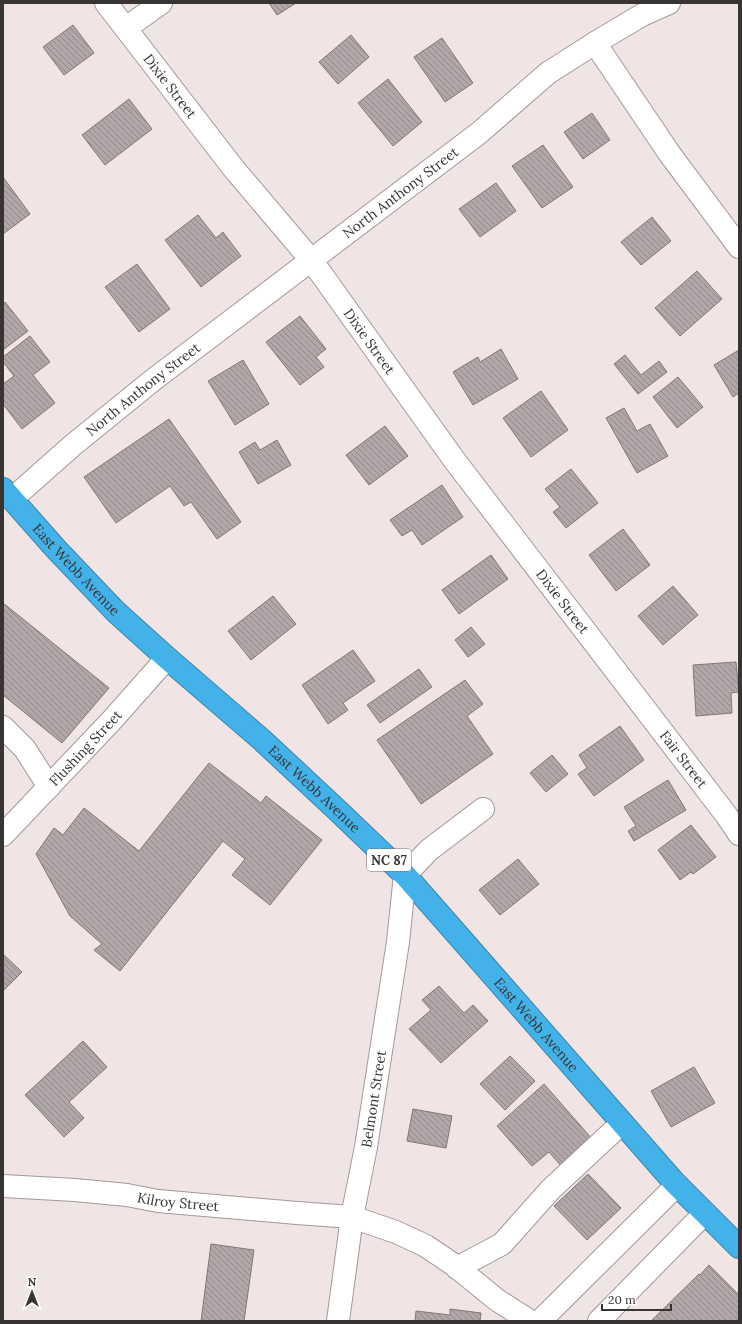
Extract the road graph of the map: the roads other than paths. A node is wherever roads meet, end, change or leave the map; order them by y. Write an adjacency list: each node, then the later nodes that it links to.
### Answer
1 (106, 3): 4 (street, Dixie Street)
2 (161, 3): 4 (street)
3 (669, 3): 5 (street, North Anthony Street)
4 (126, 28): 7 (street, Dixie Street)
5 (595, 43): 6 (street); 7 (street, North Anthony Street)
6 (739, 247)
7 (312, 261): 8 (street, North Anthony Street); 10 (street, Dixie Street)
8 (8, 494): 9 (highway, East Webb Avenue / NC 87)
9 (167, 658): 12 (street, Flushing Street); 16 (highway, East Webb Avenue / NC 87)
10 (626, 685): 14 (street, Fair Street)
11 (3, 727): 12 (street)
12 (49, 787): 15 (street, Flushing Street)
13 (483, 809): 16 (street)
14 (739, 834)
15 (3, 835)
16 (405, 875): 17 (highway, East Webb Avenue / NC 87); 21 (street, Belmont Street)
17 (622, 1123): 18 (highway, East Webb Avenue / NC 87); 23 (street)
18 (677, 1185): 20 (highway, East Webb Avenue / NC 87); 26 (street)
19 (3, 1186): 21 (street, Kilroy Street)
20 (705, 1213): 22 (highway, East Webb Avenue / NC 87); 27 (street)
21 (352, 1217): 23 (street, Kilroy Street); 24 (street, Belmont Street)
22 (739, 1247)
23 (457, 1268): 25 (street, Kilroy Street)
24 (338, 1321)
25 (530, 1321)
26 (540, 1321)
27 (599, 1321)

